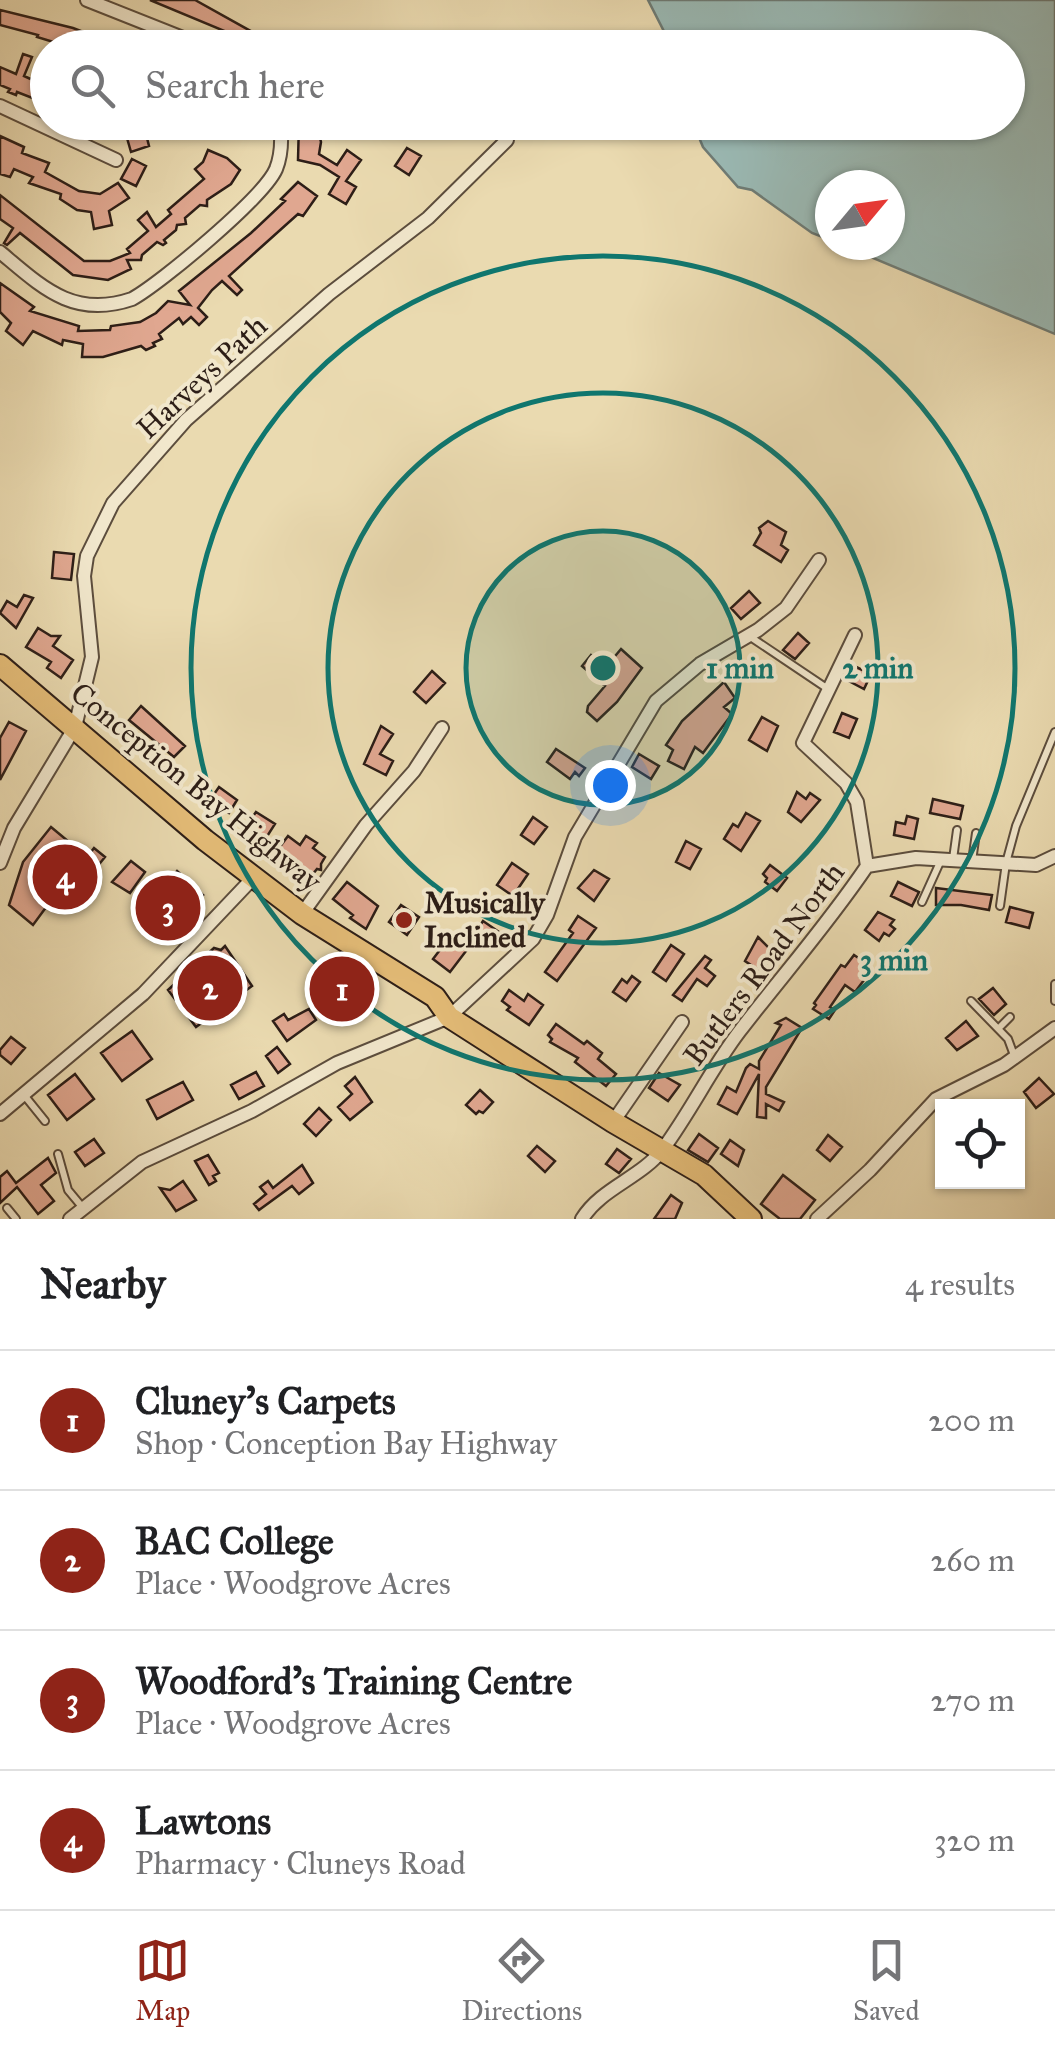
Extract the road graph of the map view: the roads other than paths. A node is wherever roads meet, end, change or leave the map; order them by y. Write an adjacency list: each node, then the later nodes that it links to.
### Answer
1 (88, 0): 2 (street)
2 (163, 30)
3 (0, 106): 4 (street)
4 (30, 120)
5 (73, 140): 8 (street)
6 (280, 140): 9 (street)
7 (508, 140): 15 (street, Harveys Path)
8 (116, 160)
9 (0, 252)
10 (819, 560): 12 (street)
11 (856, 635): 14 (street)
12 (748, 636): 14 (lane); 33 (street)
13 (0, 664): 15 (main road, Conception Bay Highway)
14 (828, 689): 25 (street)
15 (75, 728): 23 (street, Harveys Path); 26 (main road, Conception Bay Highway)
16 (442, 728): 29 (street)
17 (1055, 732): 24 (lane)
18 (957, 830): 21 (lane)
19 (976, 833): 22 (lane)
20 (1055, 857): 24 (street, Butlers Road North)
21 (947, 859): 22 (street, Butlers Road North); 25 (street, Butlers Road North); 27 (lane)
22 (972, 861): 24 (street, Butlers Road North)
23 (0, 863)
24 (1006, 863): 28 (lane)
25 (867, 866): 43 (street, Butlers Road North)
26 (255, 876): 29 (main road, Conception Bay Highway); 39 (street)
27 (922, 902)
28 (1000, 906)
29 (302, 914): 33 (main road, Conception Bay Highway)
30 (1055, 984): 32 (lane)
31 (971, 1001): 36 (lane)
32 (1055, 1001)
33 (449, 1016): 42 (main road, Conception Bay Highway); 46 (street)
34 (1010, 1017): 36 (lane)
35 (682, 1022): 42 (street)
36 (998, 1028): 38 (lane)
37 (1055, 1028): 38 (street)
38 (1015, 1058): 51 (street)
39 (24, 1094): 40 (street); 41 (lane)
40 (0, 1114)
41 (45, 1122)
42 (612, 1122): 43 (main road, Conception Bay Highway)
43 (662, 1151): 49 (street, Butlers Road North); 50 (main road, Conception Bay Highway)
44 (58, 1154): 46 (lane)
45 (7, 1208): 47 (lane)
46 (88, 1214): 48 (street)
47 (16, 1219)
48 (70, 1219)
49 (582, 1219)
50 (751, 1219)
51 (817, 1219)

